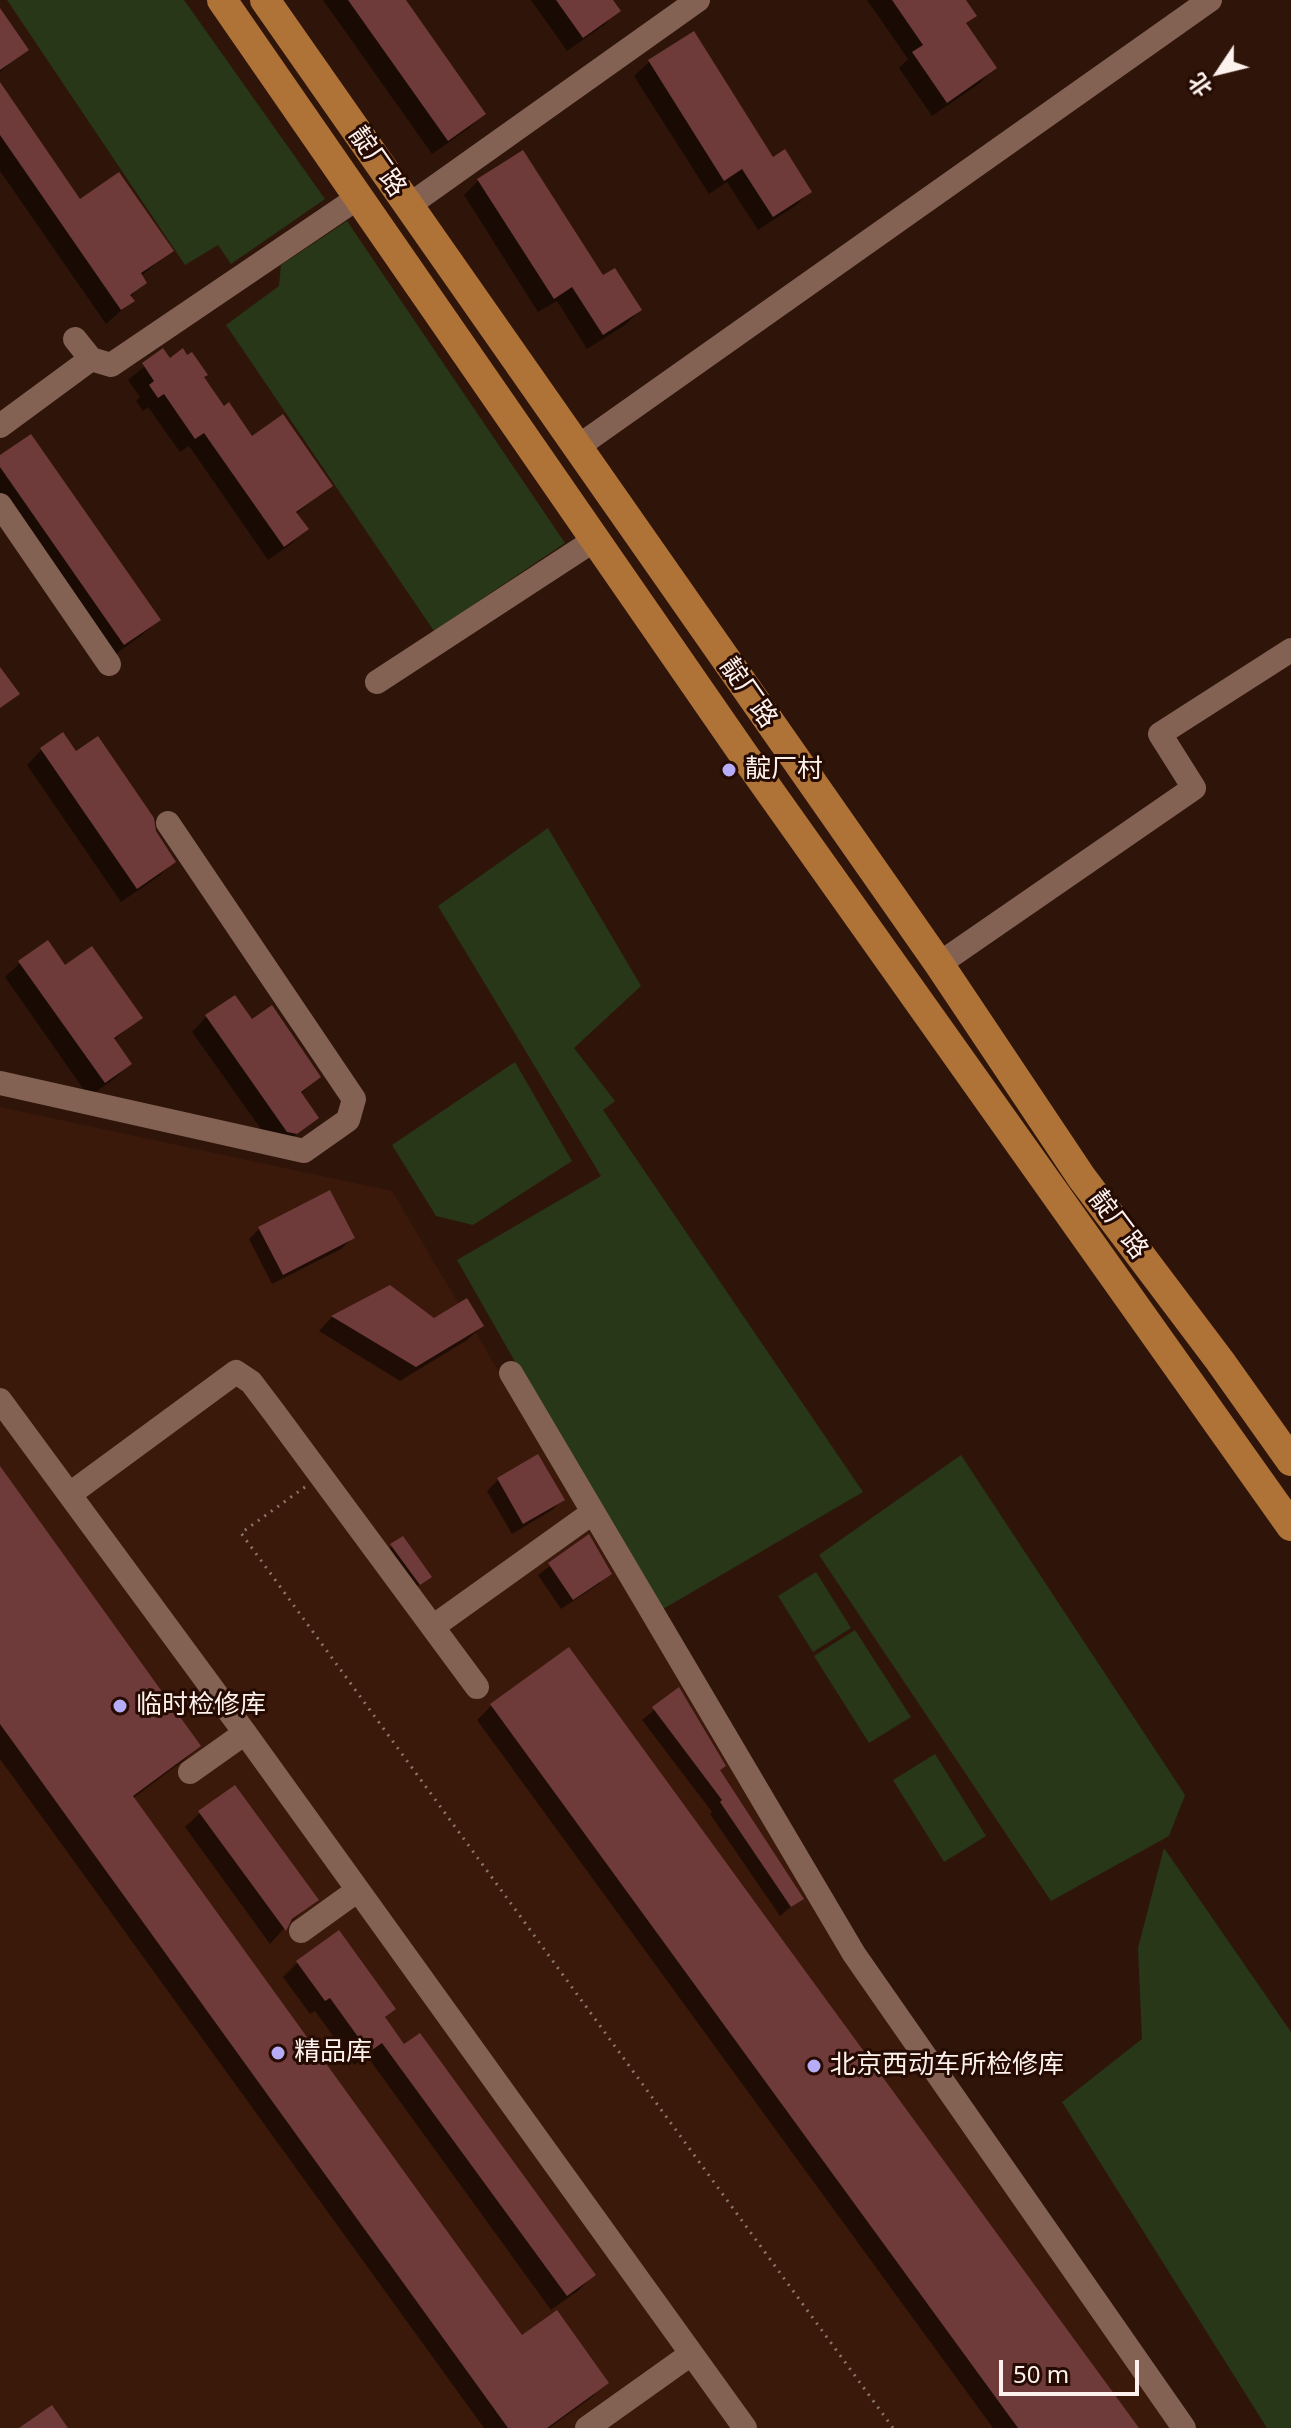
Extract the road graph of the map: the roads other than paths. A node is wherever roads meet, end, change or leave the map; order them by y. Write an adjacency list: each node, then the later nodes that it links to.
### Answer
1 (222, 0): 5 (main road)
2 (265, 0): 6 (main road, 靛厂路)
3 (698, 0): 6 (street)
4 (1210, 0): 10 (street)
5 (359, 197): 8 (street); 12 (main road)
6 (408, 206): 10 (main road, 靛厂路)
7 (75, 339): 8 (street)
8 (91, 359): 9 (street)
9 (0, 426)
10 (576, 448): 17 (main road, 靛厂路)
11 (0, 505): 14 (street)
12 (596, 539): 15 (street); 24 (main road)
13 (1291, 650): 17 (street)
14 (109, 664)
15 (377, 682)
16 (168, 823): 18 (street)
17 (939, 964): 21 (main road, 靛厂路)
18 (0, 1083)
19 (511, 1373): 23 (street)
20 (0, 1400): 22 (street)
21 (1291, 1461)
22 (70, 1494): 25 (street); 27 (street)
23 (592, 1513): 25 (street); 34 (street)
24 (1291, 1526)
25 (434, 1626): 26 (street)
26 (477, 1687)
27 (245, 1733): 28 (street); 29 (street)
28 (190, 1772)
29 (358, 1890): 30 (street); 31 (street)
30 (301, 1931)
31 (691, 2354): 32 (street); 33 (street)
32 (587, 2428)
33 (745, 2428)
34 (1184, 2428)

